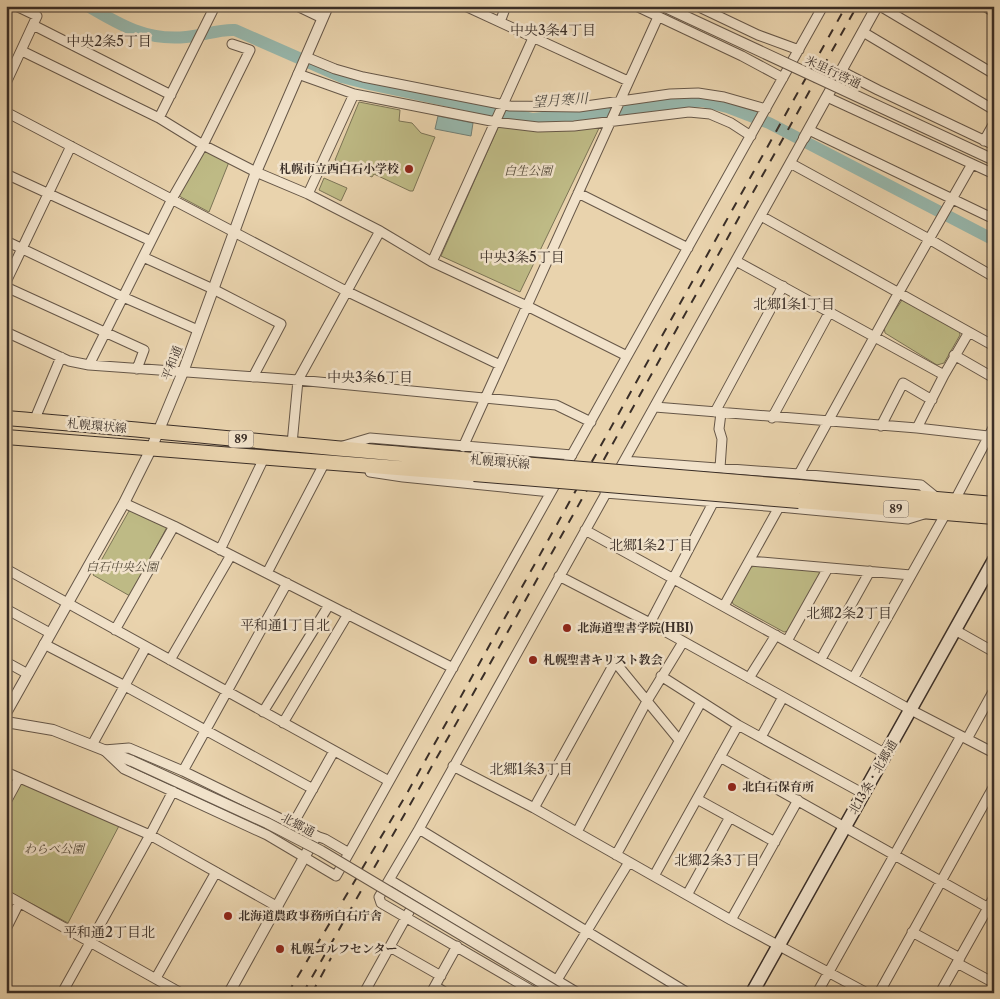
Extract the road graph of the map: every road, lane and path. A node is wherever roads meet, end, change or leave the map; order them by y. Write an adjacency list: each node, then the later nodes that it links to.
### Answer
1 (16, 6): 17 (street)
2 (215, 6): 31 (street)
3 (297, 6): 15 (street)
4 (328, 6): 15 (street, 平和通)
5 (465, 6): 16 (street)
6 (506, 6): 16 (street)
7 (636, 6): 14 (street)
8 (662, 6): 48 (street, 米里行啓通, bridge)
9 (697, 6): 21 (street)
10 (823, 6): 21 (street)
11 (878, 6): 18 (street); 26 (street)
12 (984, 6): 13 (street)
13 (994, 12)
14 (658, 17): 27 (street); 28 (street)
15 (322, 18): 23 (street, 平和通)
16 (500, 22): 19 (street)
17 (33, 25): 22 (street); 31 (street)
18 (863, 32): 24 (street); 35 (street)
19 (533, 38): 28 (street); 34 (street)
20 (232, 44): 45 (street)
21 (799, 50): 27 (street)
22 (22, 51): 29 (street); 38 (street)
23 (305, 58): 25 (street, 平和通); 34 (street)
24 (841, 71): 32 (street); 44 (street)
25 (299, 72): 30 (street); 51 (street, 平和通)
26 (994, 74)
27 (783, 78): 37 (street)
28 (628, 81): 33 (street)
29 (6, 83)
30 (354, 94): 39 (street); 55 (street)
31 (170, 95): 38 (street)
32 (828, 97): 43 (street); 50 (street)
33 (618, 104): 34 (street); 37 (street); 40 (street)
34 (503, 107): 39 (street)
35 (994, 110)
36 (6, 112): 47 (street)
37 (764, 113): 42 (street)
38 (159, 118): 45 (street)
39 (496, 120): 40 (street); 70 (street)
40 (611, 120): 42 (street); 56 (street)
41 (994, 123): 44 (street)
42 (752, 134): 67 (street)
43 (807, 134): 49 (street); 58 (street)
44 (984, 141): 46 (street)
45 (203, 145): 51 (street); 57 (street)
46 (994, 145)
47 (71, 146): 54 (street); 57 (street)
48 (994, 160)
49 (790, 163): 59 (street); 63 (street)
50 (972, 164): 53 (street); 58 (street)
51 (256, 172): 55 (street); 62 (street, 平和通)
52 (6, 174): 54 (street)
53 (994, 174)
54 (48, 193): 65 (street); 66 (street)
55 (308, 194): 61 (street)
56 (578, 194): 67 (street); 79 (street)
57 (172, 198): 62 (street); 65 (street)
58 (952, 200): 60 (street); 63 (street)
59 (761, 216): 69 (street); 77 (street)
60 (994, 219)
61 (380, 231): 70 (street); 76 (street)
62 (234, 233): 75 (street, 平和通); 76 (street)
63 (931, 235): 71 (street); 77 (street)
64 (6, 241): 66 (street)
65 (151, 241): 68 (street)
66 (22, 248): 72 (street); 78 (street)
67 (688, 248): 88 (street)
68 (143, 257): 75 (street); 78 (street)
69 (736, 261): 73 (street); 100 (street)
70 (432, 262): 79 (street)
71 (994, 277)
72 (6, 282)
73 (783, 286): 80 (street); 101 (street)
74 (6, 287): 84 (street)
75 (213, 289): 81 (street, 平和通); 95 (street)
76 (346, 292): 91 (street); 97 (street)
77 (899, 292): 83 (street); 85 (street)
78 (123, 297): 81 (street); 84 (street)
79 (527, 306): 88 (street); 91 (street)
80 (828, 313): 85 (street); 103 (street)
81 (198, 330): 93 (street, 平和通)
82 (6, 332): 89 (street)
83 (968, 332): 86 (street); 87 (street)
84 (105, 333): 90 (street); 92 (street)
85 (874, 338): 94 (street); 105 (street)
86 (994, 346)
87 (954, 355): 94 (street); 96 (street)
88 (627, 356): 106 (street)
89 (61, 357): 90 (street); 104 (street)
90 (89, 365): 92 (street)
91 (500, 365): 98 (street)
92 (137, 369): 93 (street)
93 (183, 372): 95 (street); 110 (street, 平和通)
94 (944, 375): 99 (street)
95 (254, 377): 97 (street)
96 (994, 378)
97 (298, 380): 98 (street); 113 (street)
98 (485, 398): 106 (street); 114 (street)
99 (932, 400): 107 (street); 109 (street)
100 (655, 407): 101 (street); 120 (street)
101 (718, 412): 103 (street); 122 (street)
102 (6, 418): 104 (main road, 札幌環状線 / 89)
103 (772, 418): 105 (street)
104 (34, 421): 110 (main road, 札幌環状線 / 89)
105 (828, 421): 107 (street); 123 (street)
106 (591, 422): 117 (street)
107 (881, 426): 109 (street)
108 (994, 426): 111 (street)
109 (917, 428): 111 (street)
110 (159, 431): 113 (main road, 札幌環状線 / 89); 115 (street, 平和通)
111 (988, 436): 126 (street)
112 (6, 437): 115 (main road, 札幌環状線 / 89)
113 (292, 444): 116 (main road, 札幌環状線 / 89)
114 (463, 447): 116 (street); 117 (street)
115 (151, 449): 118 (main road, 札幌環状線 / 89); 128 (street, 平和通)
116 (333, 449): 121 (main road, 札幌環状線 / 89)
117 (572, 455): 124 (street)
118 (264, 458): 119 (main road, 札幌環状線 / 89); 136 (street)
119 (332, 462): 121 (main road, 札幌環状線 / 89); 124 (street); 143 (street)
120 (624, 462): 122 (street); 125 (street)
121 (475, 467): 123 (main road, 札幌環状線 / 89, bridge)
122 (720, 468): 123 (street)
123 (799, 487): 126 (main road, 札幌環状線 / 89); 131 (main road, 札幌環状線 / 89)
124 (552, 492): 166 (street)
125 (605, 493): 127 (street); 135 (street)
126 (955, 500): 129 (main road, 札幌環状線 / 89)
127 (714, 501): 130 (street); 146 (street)
128 (124, 503): 134 (street); 148 (street, 平和通)
129 (994, 504)
130 (779, 506): 131 (street); 139 (street)
131 (931, 511): 132 (main road, 札幌環状線 / 89)
132 (946, 513): 133 (main road, 札幌環状線 / 89); 144 (street)
133 (994, 517)
134 (174, 526): 136 (street); 154 (street)
135 (585, 530): 145 (street); 146 (street)
136 (220, 550): 137 (street)
137 (231, 555): 143 (street); 164 (street)
138 (994, 560): 155 (main road, 北13条・北郷通)
139 (750, 561): 140 (street); 150 (street)
140 (828, 568): 142 (street); 158 (street)
141 (6, 570): 148 (street)
142 (870, 571): 144 (street); 163 (street)
143 (267, 573): 147 (street)
144 (911, 574): 169 (street)
145 (559, 576): 153 (street); 193 (street)
146 (673, 578): 150 (street); 153 (street)
147 (287, 583): 149 (street); 173 (street)
148 (67, 604): 154 (street); 156 (street, 平和通)
149 (329, 605): 152 (street); 178 (street)
150 (724, 606): 157 (street)
151 (6, 609): 156 (street)
152 (348, 614): 166 (street); 181 (street)
153 (650, 623): 159 (street)
154 (116, 630): 161 (street)
155 (955, 630): 162 (street); 177 (main road, 北13条・北郷通)
156 (50, 633): 160 (street, 平和通)
157 (776, 635): 158 (street); 170 (street)
158 (787, 641): 163 (street)
159 (683, 642): 168 (street); 170 (street)
160 (44, 644): 167 (street, 平和通); 171 (street)
161 (146, 648): 164 (street); 171 (street)
162 (994, 652)
163 (821, 659): 169 (street)
164 (170, 660): 173 (street)
165 (6, 662): 167 (street)
166 (453, 668): 197 (street)
167 (28, 674): 179 (street, 平和通)
168 (661, 676): 175 (street); 176 (street)
169 (854, 677): 177 (street)
170 (749, 678): 174 (street)
171 (124, 686): 183 (street); 187 (street)
172 (994, 690): 185 (street)
173 (227, 692): 178 (street); 183 (street)
174 (783, 697): 184 (street); 191 (street)
175 (647, 701): 186 (street); 205 (street); 210 (street)
176 (701, 702): 182 (street); 186 (street)
177 (911, 710): 185 (street); 191 (main road, 北13条・北郷通)
178 (263, 712): 181 (street)
179 (6, 713)
180 (6, 722): 187 (street, 北郷通)
181 (283, 723): 189 (street)
182 (738, 725): 184 (street); 192 (street)
183 (206, 730): 195 (street); 199 (street)
184 (761, 737): 201 (street)
185 (964, 738): 190 (street); 216 (street)
186 (679, 740): 215 (street)
187 (92, 745): 188 (street, 北郷通)
188 (104, 750): 195 (street); 200 (street); 252 (street, 北郷通, bridge)
189 (334, 751): 197 (street); 199 (street)
190 (994, 753)
191 (886, 754): 201 (main road, 北13条・北郷通)
192 (720, 757): 202 (street); 203 (street)
193 (453, 766): 205 (street); 209 (street)
194 (6, 772): 196 (street)
195 (183, 772): 207 (street)
196 (19, 778): 204 (street); 211 (street)
197 (389, 781): 214 (street)
198 (994, 786): 222 (street)
199 (313, 789): 207 (street)
200 (173, 791): 211 (street); 217 (street)
201 (864, 794): 208 (main road, 北13条・北郷通)
202 (696, 799): 206 (street); 220 (street)
203 (798, 800): 208 (street); 213 (street)
204 (6, 802)
205 (534, 808): 210 (street)
206 (730, 817): 213 (street); 223 (street)
207 (293, 824): 212 (street)
208 (843, 827): 216 (street); 236 (main road, 北13条・北郷通)
209 (419, 829): 221 (street); 233 (street)
210 (577, 832): 215 (street)
211 (150, 835): 219 (street); 235 (street)
212 (316, 836): 214 (street); 217 (street)
213 (775, 842): 231 (street)
214 (349, 853): 217 (street)
215 (616, 855): 218 (street)
216 (894, 856): 222 (street); 240 (street)
217 (305, 857): 228 (street)
218 (629, 862): 220 (street); 233 (street)
219 (216, 872): 228 (street); 242 (street)
220 (654, 876): 223 (street)
221 (390, 880): 225 (street); 230 (street)
222 (941, 881): 229 (street); 234 (street)
223 (687, 894): 231 (street)
224 (6, 895): 227 (street)
225 (417, 896): 230 (street); 243 (street)
226 (994, 897): 229 (street)
227 (20, 903): 232 (street); 235 (street)
228 (278, 907): 249 (street)
229 (991, 909): 239 (street)
230 (406, 917): 237 (street); 238 (street)
231 (732, 920): 236 (street)
232 (6, 929)
233 (586, 930): 243 (street); 254 (street)
234 (912, 932): 239 (street); 258 (street)
235 (90, 943): 242 (street); 247 (street)
236 (779, 945): 240 (street); 255 (main road, 北13条・北郷通)
237 (457, 946): 241 (street); 246 (street)
238 (390, 947): 241 (street); 250 (street)
239 (960, 958): 244 (street); 259 (street)
240 (829, 972): 256 (street); 257 (street)
241 (441, 976): 245 (street)
242 (156, 978): 248 (street)
243 (557, 980): 253 (street)
244 (994, 983)
245 (433, 989): 251 (street)
246 (533, 992)
247 (62, 993)
248 (181, 993)
249 (229, 993)
250 (364, 993)
251 (446, 993)
252 (559, 993)
253 (578, 993)
254 (688, 993)
255 (752, 993)
256 (817, 993)
257 (867, 993)
258 (880, 993)
259 (940, 993)

